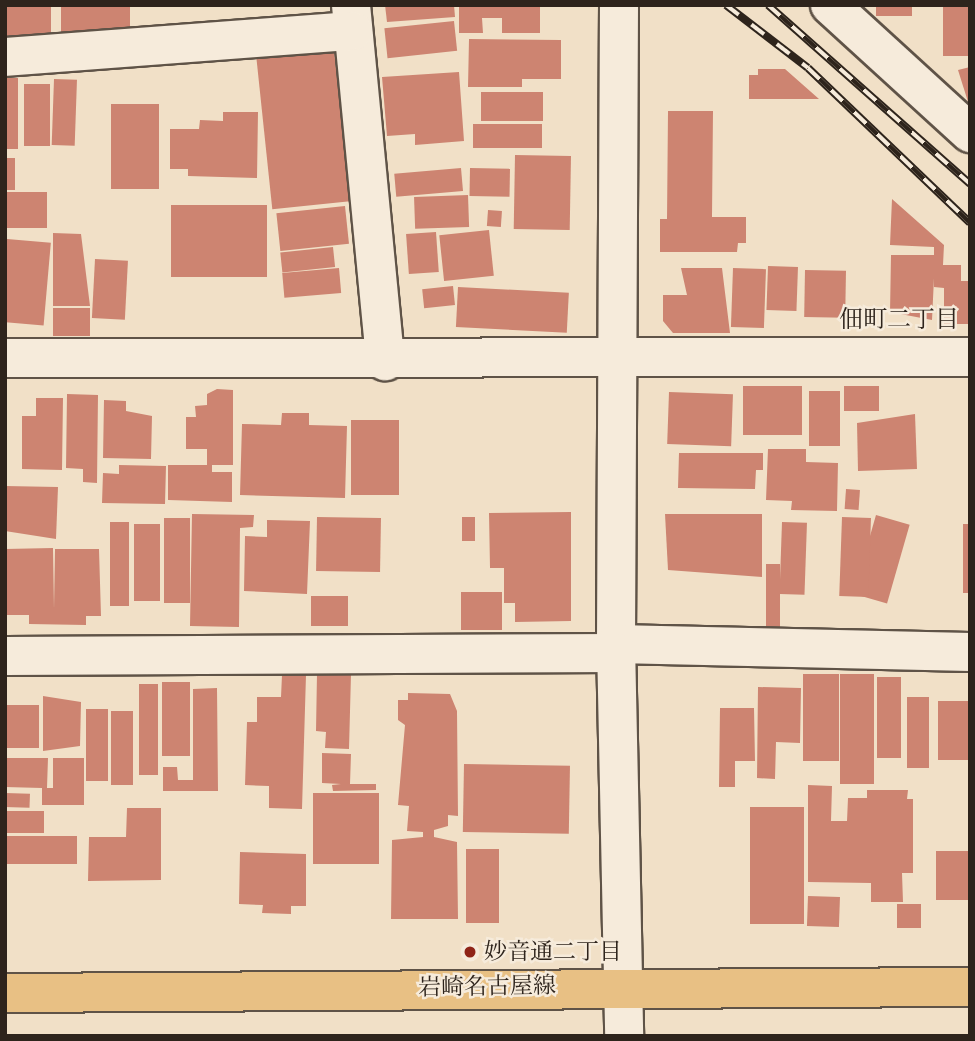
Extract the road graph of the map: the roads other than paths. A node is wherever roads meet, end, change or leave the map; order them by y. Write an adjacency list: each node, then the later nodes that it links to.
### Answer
1 (597, 5): 7 (street)
2 (619, 5): 7 (street)
3 (830, 5): 6 (street)
4 (352, 18): 5 (street); 11 (street)
5 (5, 57)
6 (970, 133)
7 (619, 288): 8 (street)
8 (619, 356): 9 (street); 11 (street); 12 (street)
9 (970, 357)
10 (5, 359): 11 (street)
11 (385, 361)
12 (616, 648): 13 (street); 14 (street); 15 (street)
13 (970, 652)
14 (5, 656)
15 (622, 985): 16 (main road, 岩崎名古屋線); 17 (main road, 岩崎名古屋線); 18 (street)
16 (970, 987)
17 (5, 993)
18 (624, 1036)

